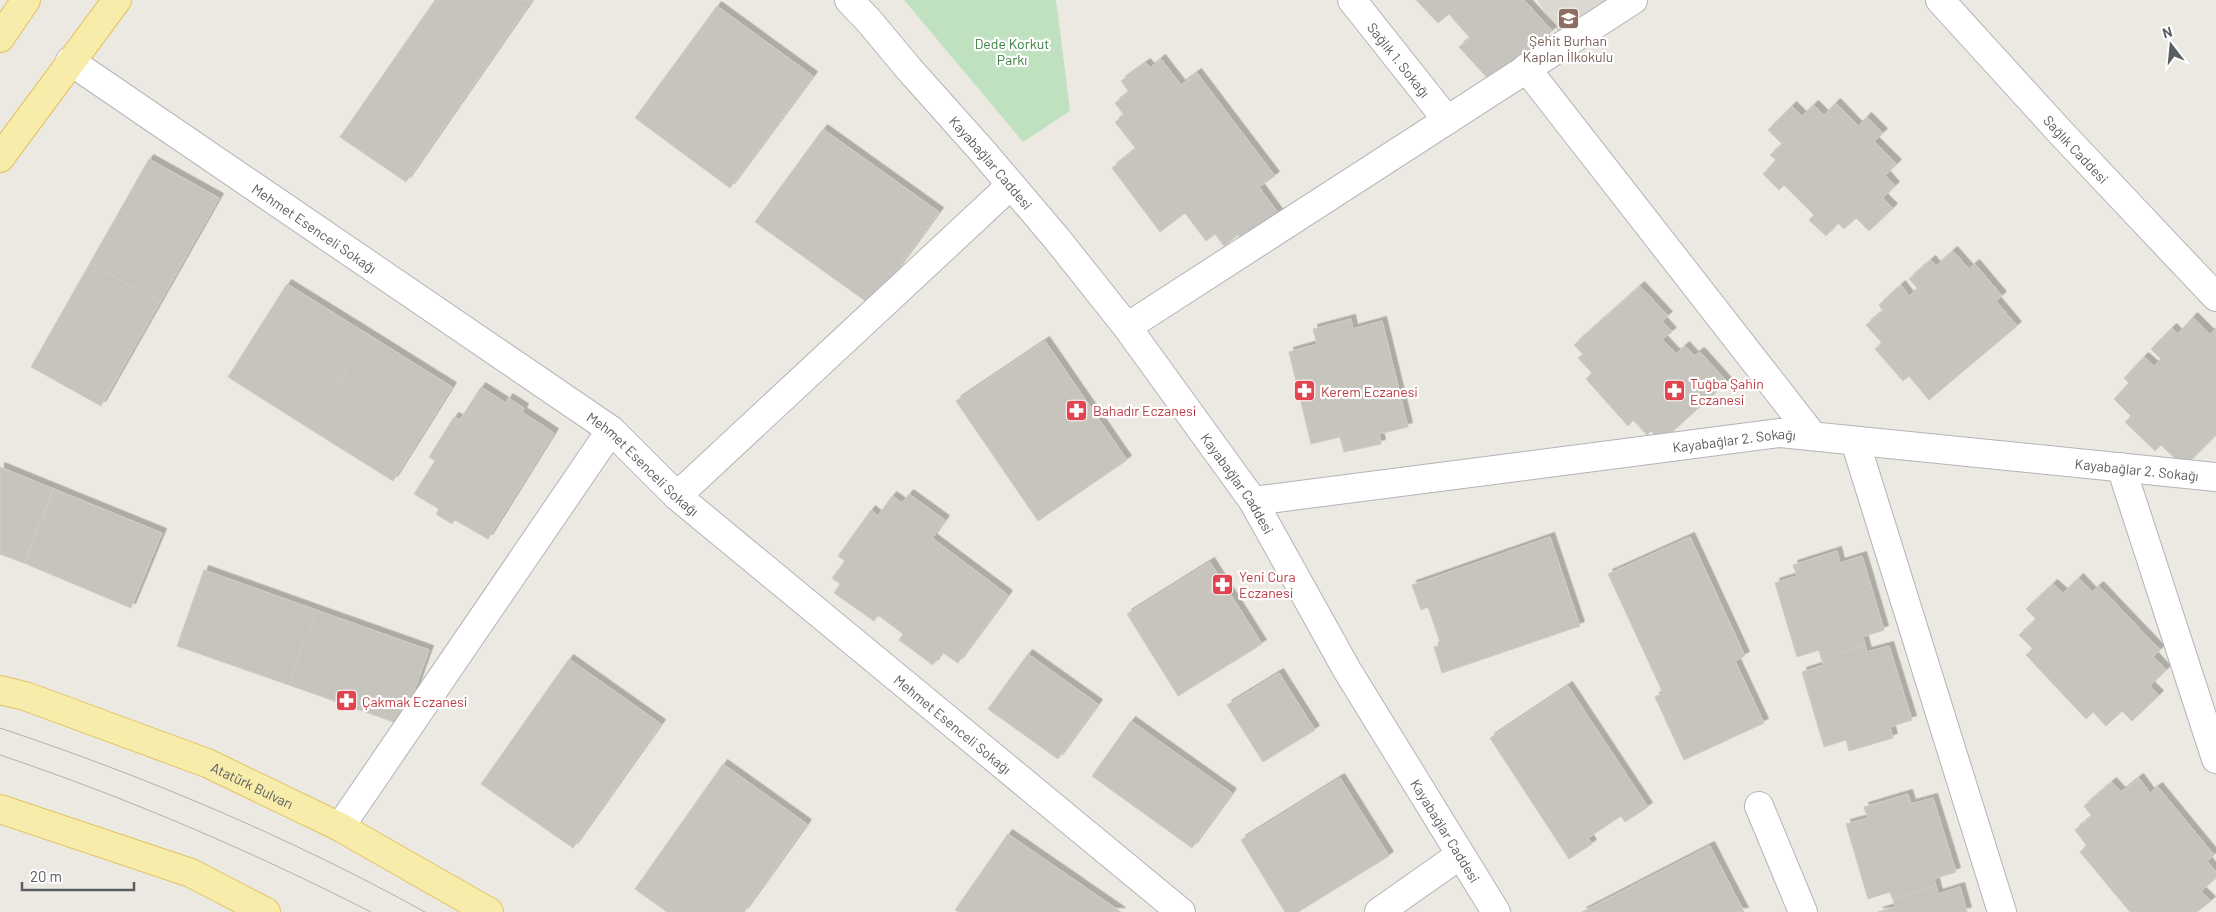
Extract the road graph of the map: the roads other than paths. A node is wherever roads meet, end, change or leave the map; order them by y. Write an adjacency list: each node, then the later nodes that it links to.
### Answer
1 (26, 0): 7 (main road)
2 (117, 0): 8 (main road)
3 (849, 0): 12 (street, Kayabağlar Caddesi)
4 (1352, 0): 10 (street, Sağlık 1. Sokağı)
5 (1633, 0): 9 (street)
6 (1940, 0): 13 (street, Sağlık Caddesi)
7 (0, 38)
8 (70, 61): 11 (main road); 15 (street, Mehmet Esenceli Sokağı)
9 (1526, 68): 10 (street); 16 (street)
10 (1447, 120): 14 (street)
11 (0, 158)
12 (1011, 185): 14 (street, Kayabağlar Caddesi); 20 (street)
13 (2216, 297)
14 (1127, 327): 21 (street, Kayabağlar Caddesi)
15 (611, 430): 20 (street, Mehmet Esenceli Sokağı); 27 (street)
16 (1813, 436): 17 (street, Kayabağlar 2. Sokağı); 21 (street, Kayabağlar 2. Sokağı)
17 (1855, 441): 18 (street, Kayabağlar 2. Sokağı); 35 (street)
18 (2121, 467): 19 (street, Kayabağlar 2. Sokağı); 23 (street)
19 (2216, 477)
20 (677, 496): 31 (street, Mehmet Esenceli Sokağı)
21 (1253, 501): 28 (street, Kayabağlar Caddesi)
22 (0, 690): 27 (main road, Atatürk Bulvarı)
23 (2205, 691): 24 (street)
24 (2216, 759)
25 (1758, 806): 34 (street)
26 (0, 810): 29 (main road)
27 (340, 827): 30 (main road, Atatürk Bulvarı)
28 (1460, 855): 32 (street); 33 (street, Kayabağlar Caddesi)
29 (266, 912)
30 (489, 912)
31 (1181, 912)
32 (1379, 912)
33 (1496, 912)
34 (1803, 912)
35 (2002, 912)

